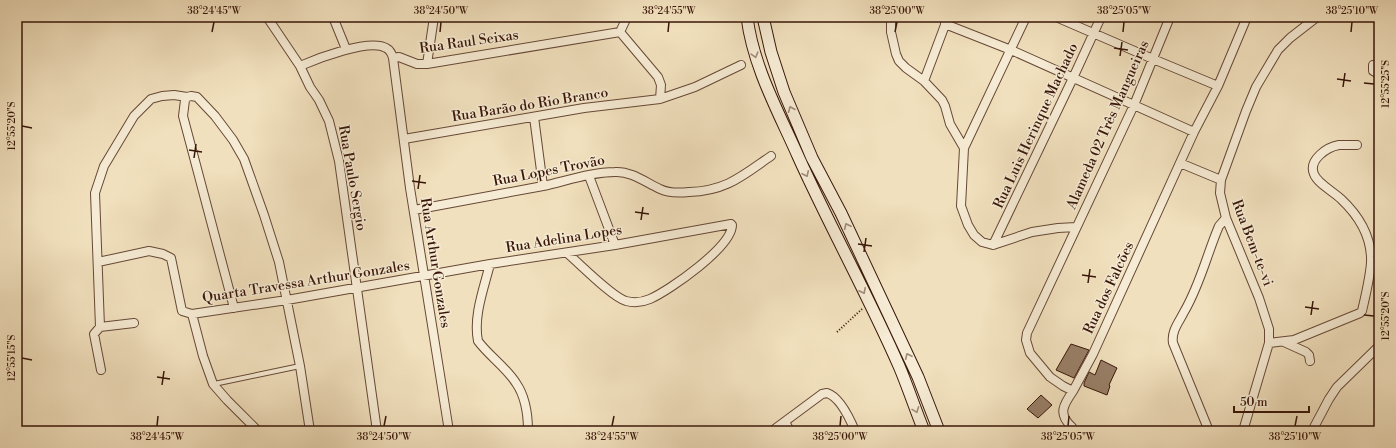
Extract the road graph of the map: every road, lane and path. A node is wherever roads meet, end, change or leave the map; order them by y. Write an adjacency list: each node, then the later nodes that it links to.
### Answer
1 (267, 17): 24 (street, Rua Paulo Sergio)
2 (333, 17): 17 (street)
3 (434, 17): 21 (street)
4 (627, 17): 15 (street)
5 (747, 17): 53 (main road, one-way to 53)
6 (763, 17): 79 (main road, one-way to 6)
7 (891, 17): 27 (street)
8 (1026, 17): 18 (street)
9 (1056, 17): 16 (street)
10 (1101, 17): 16 (street, Rua Luis Herinque Machado)
11 (1170, 17): 20 (street, Alameda 02 Três Mangueiras)
12 (1247, 17): 28 (street, Rua dos Falcões)
13 (1317, 17): 40 (street, Rua Bem-te-vi)
14 (946, 20): 18 (street); 27 (street)
15 (620, 32): 21 (street, Rua Raul Seixas); 30 (street)
16 (1093, 34): 20 (street); 26 (street, Rua Luis Herinque Machado)
17 (346, 49): 19 (street); 24 (street)
18 (1011, 50): 26 (street); 36 (street)
19 (393, 58): 21 (street, Rua Raul Seixas); 34 (street, Rua Arthur Gonzales)
20 (1153, 60): 28 (street); 31 (street, Alameda 02 Três Mangueiras)
21 (427, 64)
22 (740, 65): 30 (street, Rua Barão do Rio Branco)
23 (1372, 65): 25 (street)
24 (300, 66): 51 (street, Rua Paulo Sergio)
25 (1379, 74)
26 (1073, 78): 31 (street); 46 (street, Rua Luis Herinque Machado)
27 (924, 81): 36 (street)
28 (1218, 86): 33 (street, Rua dos Falcões)
29 (187, 97): 48 (street); 52 (street); 54 (street)
30 (660, 99): 32 (street, Rua Barão do Rio Branco)
31 (1134, 105): 33 (street); 44 (street, Alameda 02 Três Mangueiras)
32 (534, 117): 34 (street, Rua Barão do Rio Branco); 41 (street)
33 (1194, 132): 38 (street, Rua dos Falcões)
34 (404, 139): 42 (street, Rua Arthur Gonzales)
35 (1357, 145): 60 (street)
36 (964, 148): 46 (street)
37 (771, 156): 39 (street, Rua Lopes Trovão)
38 (1180, 163): 40 (street); 66 (street, Rua dos Falcões)
39 (589, 176): 41 (street, Rua Lopes Trovão); 45 (street)
40 (1221, 180): 43 (street, Rua Bem-te-vi)
41 (543, 186): 42 (street, Rua Lopes Trovão)
42 (414, 210): 50 (street, Rua Arthur Gonzales)
43 (1226, 218): 59 (street, Rua Bem-te-vi); 80 (street)
44 (1076, 227): 46 (street, Alameda 02 Três Mangueiras); 66 (street)
45 (615, 245): 47 (street, Rua Adelina Lopes); 47 (street, Rua Adelina Lopes)
46 (994, 245)
47 (567, 253): 49 (street, Rua Adelina Lopes)
48 (98, 262): 55 (street); 57 (street)
49 (490, 264): 50 (street, Rua Adelina Lopes); 74 (street)
50 (425, 276): 51 (street, Quarta Travessa Arthur Gonzales); 73 (street, Rua Arthur Gonzales)
51 (356, 288): 52 (street, Quarta Travessa Arthur Gonzales); 72 (street, Rua Paulo Sergio)
52 (287, 300): 54 (street, Quarta Travessa Arthur Gonzales); 63 (street)
53 (869, 303): 58 (path); 78 (main road, one-way to 78)
54 (234, 308): 55 (street, Quarta Travessa Arthur Gonzales)
55 (192, 314): 65 (street)
56 (134, 323): 57 (street)
57 (100, 327): 64 (street)
58 (837, 332)
59 (1269, 342): 60 (street); 81 (street, Rua Bem-te-vi)
60 (1284, 342): 62 (street)
61 (1379, 346): 82 (street)
62 (1310, 361)
63 (300, 366): 65 (lane); 71 (street)
64 (101, 370)
65 (214, 384): 70 (street)
66 (1073, 391): 69 (street, Rua dos Falcões)
67 (1379, 419): 83 (path)
68 (785, 422): 75 (street); 76 (street); 77 (street)
69 (1072, 427)
70 (258, 431)
71 (310, 431)
72 (377, 431)
73 (449, 431)
74 (528, 431)
75 (772, 431)
76 (790, 431)
77 (855, 431)
78 (924, 431)
79 (939, 431)
80 (1209, 431)
81 (1243, 431)
82 (1312, 431)
83 (1371, 431)

